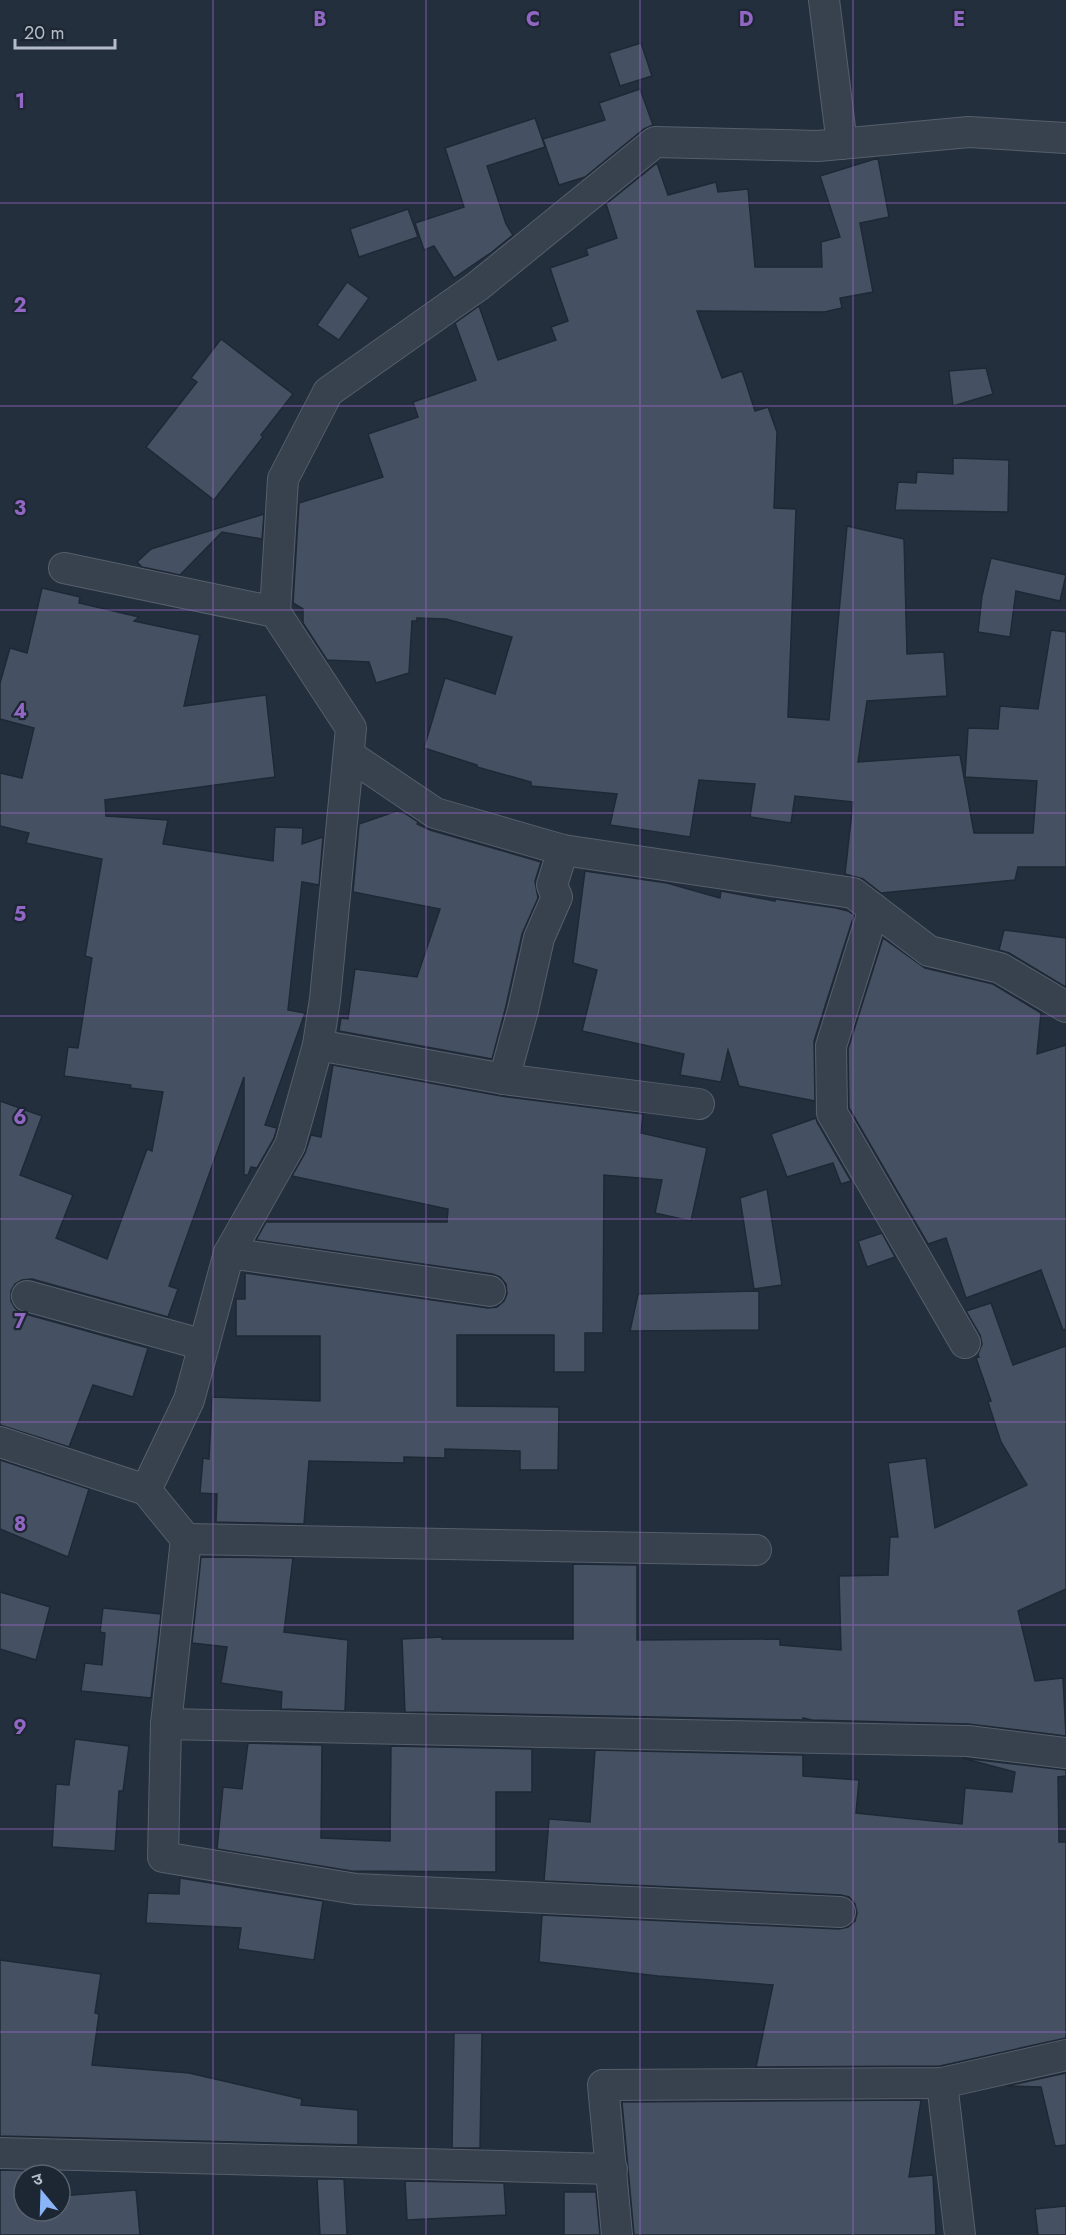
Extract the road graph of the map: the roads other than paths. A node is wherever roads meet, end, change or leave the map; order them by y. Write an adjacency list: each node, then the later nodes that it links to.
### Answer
1 (824, 0): 3 (street)
2 (1066, 138): 3 (street)
3 (842, 144): 5 (street)
4 (64, 568): 5 (street)
5 (275, 612): 6 (street)
6 (348, 755): 7 (street); 10 (street)
7 (563, 849): 8 (street); 11 (street)
8 (874, 909): 9 (street); 16 (street)
9 (1066, 1007)
10 (318, 1045): 11 (street); 13 (street)
11 (504, 1079): 12 (street)
12 (699, 1104)
13 (229, 1253): 14 (street); 17 (street)
14 (490, 1291)
15 (27, 1296): 17 (street)
16 (965, 1343)
17 (204, 1345): 19 (street)
18 (0, 1442): 19 (street)
19 (146, 1490): 20 (street)
20 (186, 1539): 21 (street); 22 (street)
21 (756, 1550)
22 (166, 1724): 23 (street); 24 (street)
23 (1066, 1754)
24 (840, 1912)
25 (1066, 2055): 26 (street)
26 (942, 2083): 28 (street); 30 (street)
27 (0, 2153): 28 (street)
28 (612, 2169): 29 (street)
29 (617, 2235)
30 (960, 2235)

